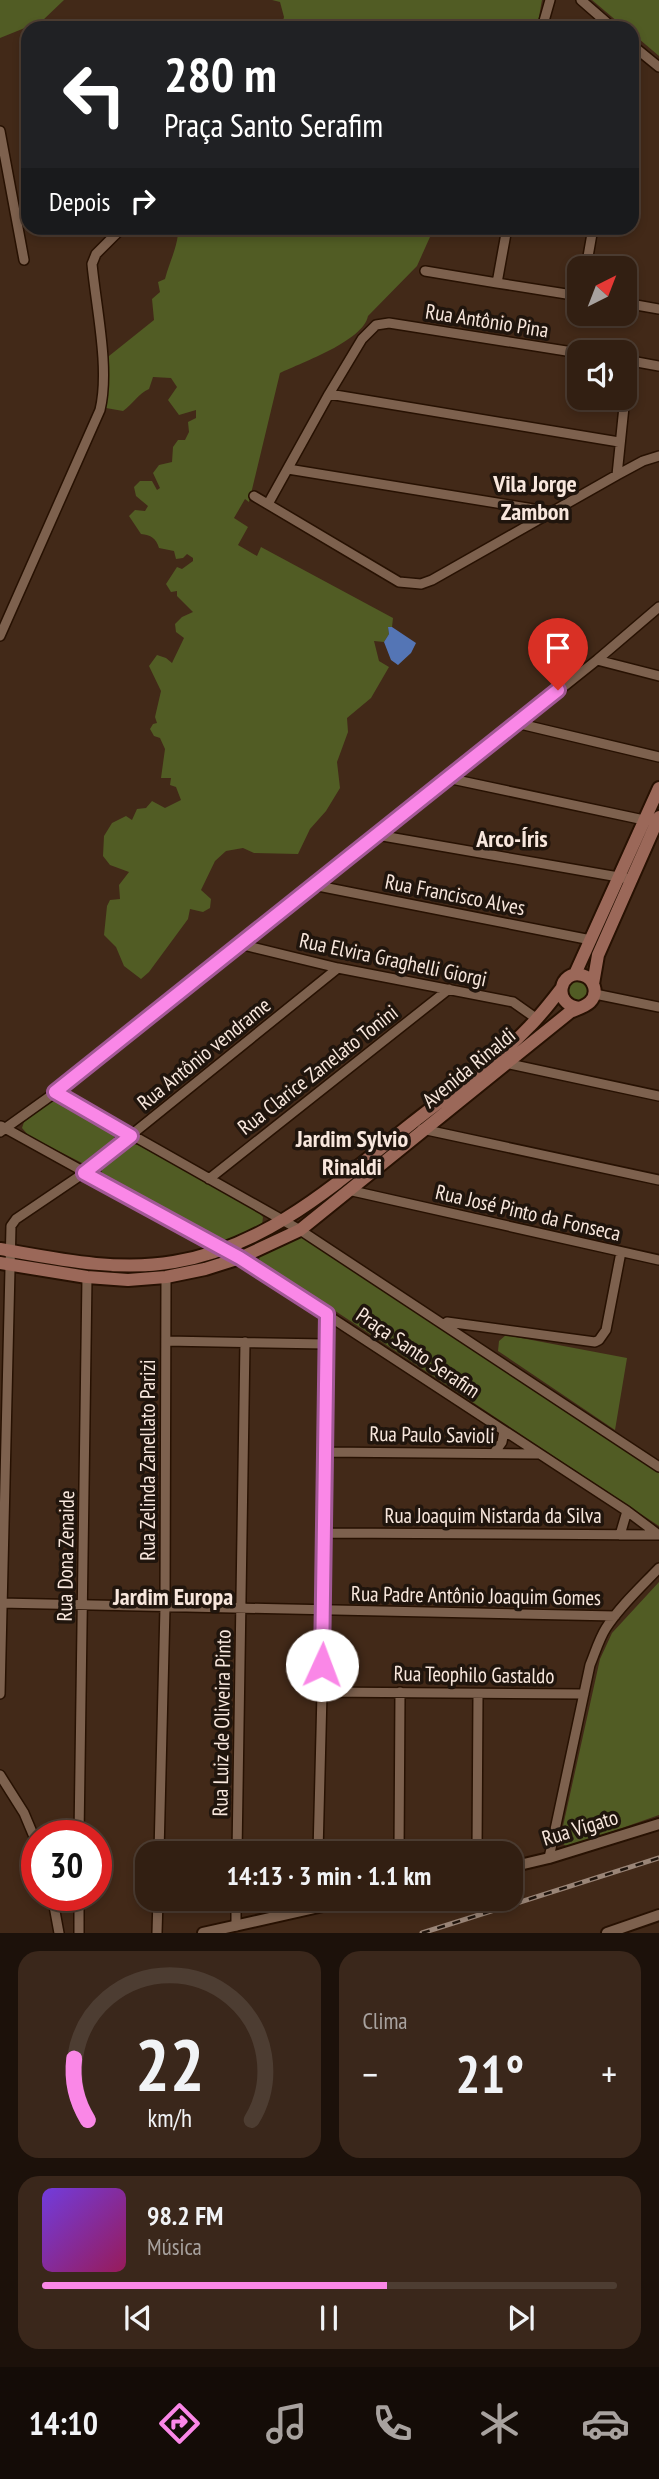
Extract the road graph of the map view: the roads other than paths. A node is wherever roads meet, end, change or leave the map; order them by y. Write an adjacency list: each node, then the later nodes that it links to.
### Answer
1 (550, 0): 3 (street)
2 (581, 0): 4 (street)
3 (544, 21)
4 (605, 21)
5 (639, 51): 6 (street)
6 (659, 67)
7 (0, 131): 12 (street)
8 (115, 235): 31 (street)
9 (506, 235): 14 (street)
10 (592, 235): 11 (street)
11 (588, 256)
12 (24, 260)
13 (425, 271): 14 (street)
14 (497, 283): 15 (street)
15 (567, 294)
16 (637, 305): 17 (street)
17 (659, 309)
18 (567, 351): 21 (street, Rua Antônio Pina)
19 (637, 363): 20 (street)
20 (659, 366)
21 (329, 394): 23 (street); 25 (street)
22 (623, 410): 23 (street)
23 (619, 442): 26 (street)
24 (659, 456): 26 (street)
25 (288, 469): 28 (street); 29 (street)
26 (617, 475): 29 (street)
27 (254, 496): 28 (street)
28 (268, 504): 29 (street)
29 (552, 512)
30 (659, 607): 32 (street)
31 (0, 636)
32 (597, 660): 33 (street); 34 (street)
33 (659, 676)
34 (516, 723): 35 (street); 36 (street)
35 (659, 757)
36 (447, 778): 39 (street); 40 (street)
37 (659, 788): 39 (main road)
38 (659, 817): 41 (main road)
39 (643, 820): 41 (main road)
40 (377, 835): 41 (street); 42 (street)
41 (624, 879): 43 (main road); 49 (main road)
42 (313, 886): 43 (street, Rua Francisco Alves); 44 (street)
43 (591, 940): 46 (main road)
44 (239, 944): 45 (street, Rua Elvira Graghelli Giorgi); 54 (street)
45 (338, 968): 47 (street, Rua Elvira Graghelli Giorgi); 58 (street, Rua Antônio vendrame)
46 (575, 974): 48 (main road); 49 (main road)
47 (449, 989): 52 (street, Rua Elvira Graghelli Giorgi); 60 (street, Rua Clarice Zanelato Tonini)
48 (561, 989): 51 (main road); 52 (main road, Avenida Rinaldi)
49 (594, 989): 50 (street); 51 (main road)
50 (659, 1007)
51 (579, 1008): 53 (main road, Avenida Rinaldi)
52 (537, 1019): 63 (main road, Avenida Rinaldi)
53 (505, 1063): 55 (street); 57 (main road, Avenida Rinaldi)
54 (55, 1092): 56 (street); 58 (street, Praça Santo Serafim)
55 (659, 1096)
56 (2, 1129): 59 (street, Praça Santo Serafim)
57 (422, 1129): 61 (street); 62 (main road, Avenida Rinaldi)
58 (131, 1136): 59 (street, Rua Antônio vendrame); 60 (street, Praça Santo Serafim)
59 (84, 1173): 65 (street, Rua Antônio vendrame); 66 (street, Praça Santo Serafim)
60 (209, 1179): 63 (street, Praça Santo Serafim)
61 (659, 1180)
62 (348, 1190): 64 (main road, Avenida Rinaldi); 67 (street, Rua José Pinto da Fonseca)
63 (283, 1221): 64 (street, Praça Santo Serafim); 66 (main road, Avenida Rinaldi)
64 (300, 1230): 68 (main road, Avenida Rinaldi); 74 (street, Praça Santo Serafim)
65 (5, 1250): 66 (main road, Avenida Rinaldi); 70 (street, Rua Antônio vendrame)
66 (223, 1250): 68 (street, Praça Santo Serafim)
67 (621, 1252): 69 (street, Rua José Pinto da Fonseca); 74 (street)
68 (240, 1258): 72 (main road, Avenida Rinaldi); 73 (street, Praça Santo Serafim)
69 (659, 1259)
70 (4, 1264): 71 (main road, Avenida Rinaldi); 88 (street, Rua Antônio vendrame)
71 (87, 1277): 72 (main road, Avenida Rinaldi); 89 (street, Rua Dona Zenaide)
72 (166, 1277): 75 (street, Rua Zelinda Zanellato Parizi)
73 (327, 1314): 77 (street); 78 (street, Praça Santo Serafim)
74 (442, 1322): 82 (street, Praça Santo Serafim)
75 (166, 1341): 76 (street); 90 (street, Rua Zelinda Zanellato Parizi)
76 (245, 1342): 77 (street); 91 (street, Rua Luiz de Oliveira Pinto)
77 (326, 1344): 79 (street)
78 (504, 1431): 80 (street); 81 (street, Praça Santo Serafim)
79 (324, 1452): 80 (street, Rua Paulo Savioli); 84 (street)
80 (494, 1453): 81 (street, Rua Paulo Savioli)
81 (540, 1454): 83 (street, Praça Santo Serafim)
82 (659, 1466)
83 (628, 1511): 85 (street); 86 (street, Praça Santo Serafim)
84 (326, 1533): 85 (street, Rua Joaquim Nistarda da Silva); 92 (street)
85 (620, 1535): 86 (street, Rua Joaquim Nistarda da Silva)
86 (659, 1535)
87 (659, 1568): 93 (street)
88 (1, 1603): 89 (street, Rua Padre Antônio Joaquim Gomes); 96 (street, Rua Antônio vendrame)
89 (83, 1605): 90 (street, Rua Padre Antônio Joaquim Gomes); 101 (street, Rua Dona Zenaide)
90 (165, 1607): 91 (street, Rua Padre Antônio Joaquim Gomes); 103 (street, Rua Zelinda Zanellato Parizi)
91 (242, 1608): 92 (street, Rua Padre Antônio Joaquim Gomes); 104 (street, Rua Luiz de Oliveira Pinto)
92 (324, 1610): 93 (street, Rua Padre Antônio Joaquim Gomes); 94 (street)
93 (615, 1616): 98 (street)
94 (321, 1692): 95 (street, Rua Teophilo Gastaldo); 105 (street)
95 (400, 1692): 97 (street, Rua Teophilo Gastaldo); 106 (street)
96 (0, 1694)
97 (478, 1694): 98 (street, Rua Teophilo Gastaldo); 107 (street)
98 (584, 1694): 108 (street)
99 (0, 1775): 100 (street)
100 (27, 1820)
101 (79, 1820)
102 (659, 1824): 108 (street, Rua Vigato)
103 (159, 1841)
104 (237, 1841)
105 (318, 1841)
106 (399, 1841)
107 (477, 1841)
108 (548, 1858): 109 (street, Rua Vigato)
109 (523, 1864)
110 (55, 1911): 117 (street)
111 (79, 1911): 118 (street)
112 (158, 1911): 119 (street)
113 (236, 1911): 116 (street)
114 (289, 1911): 116 (street)
115 (659, 1915): 121 (street)
116 (236, 1926): 120 (street)
117 (58, 1933)
118 (79, 1933)
119 (157, 1933)
120 (202, 1933)
121 (607, 1933)

